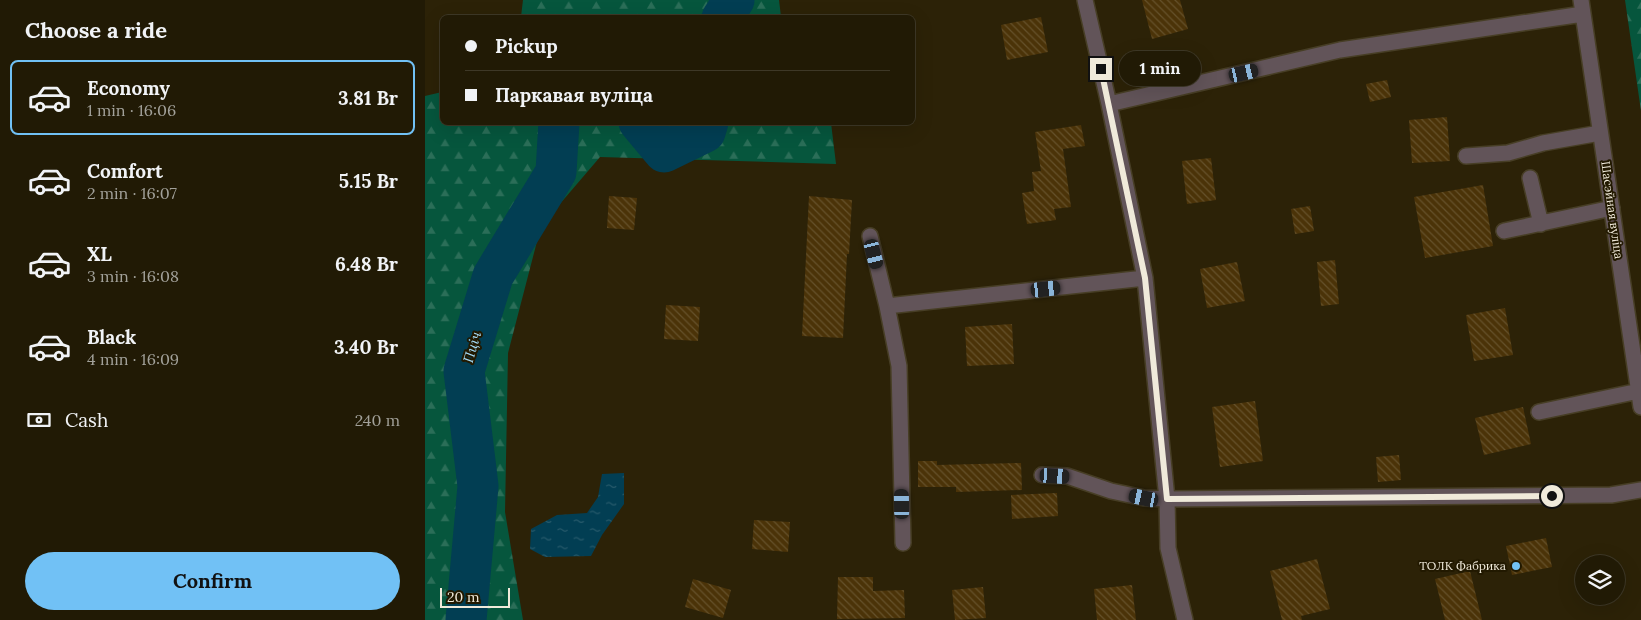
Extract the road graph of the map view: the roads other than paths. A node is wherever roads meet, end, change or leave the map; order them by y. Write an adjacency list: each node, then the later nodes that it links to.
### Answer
1 (1085, 0): 3 (street)
2 (1582, 7): 3 (street); 4 (street, Шасэйная вуліца)
3 (1109, 104): 11 (street)
4 (1600, 133): 5 (street); 7 (street, Шасэйная вуліца)
5 (1466, 156)
6 (1530, 178): 8 (street)
7 (1611, 208): 8 (street); 13 (street, Шасэйная вуліца)
8 (1541, 224): 9 (street)
9 (1504, 231)
10 (870, 236): 12 (street)
11 (1145, 278): 12 (street); 18 (street)
12 (887, 306): 19 (street)
13 (1639, 391): 14 (street, Шасэйная вуліца); 15 (street)
14 (1641, 407)
15 (1539, 412)
16 (1042, 475): 18 (street)
17 (1641, 490): 18 (street)
18 (1167, 499): 20 (street)
19 (903, 543)
20 (1185, 620)

